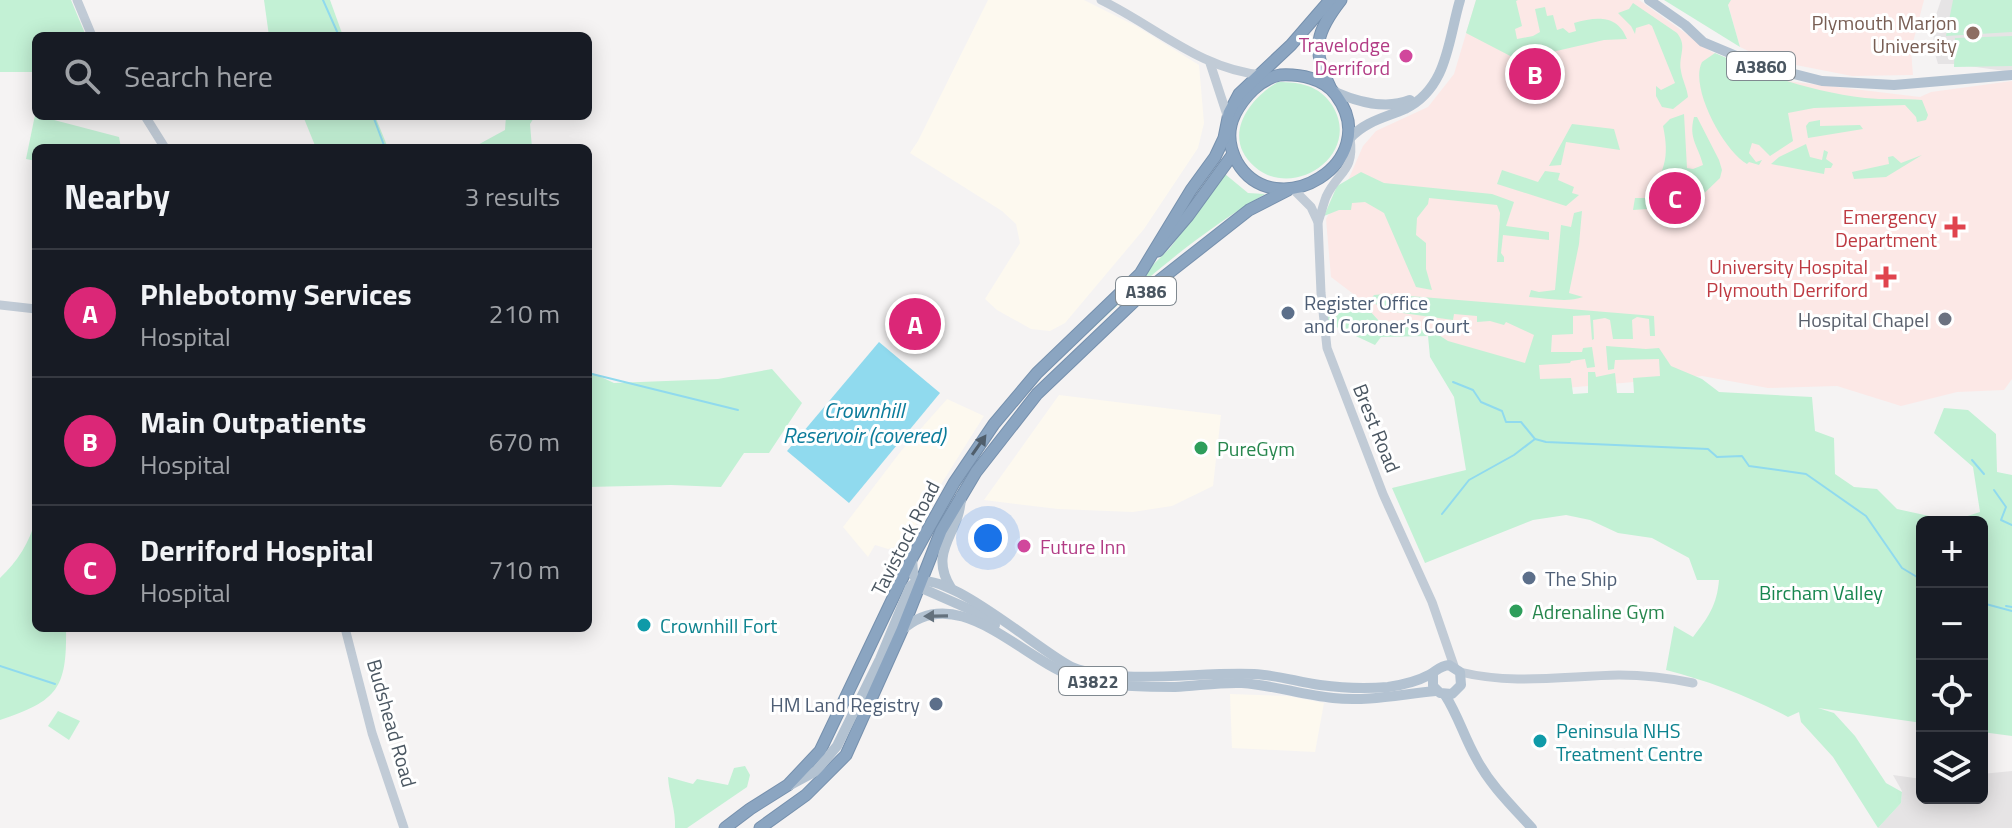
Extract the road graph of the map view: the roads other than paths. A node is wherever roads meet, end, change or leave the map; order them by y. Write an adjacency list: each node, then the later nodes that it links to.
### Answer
1 (77, 0): 7 (street)
2 (1101, 0): 8 (street)
3 (1330, 0): 9 (highway, Tavistock Road / A386)
4 (1341, 0): 13 (highway)
5 (1460, 0): 12 (main road)
6 (1649, 0): 10 (main road, A3860)
7 (90, 32)
8 (1210, 63): 9 (street); 15 (street)
9 (1257, 75): 11 (street); 15 (highway, Tavistock Road / A386)
10 (2012, 75)
11 (1271, 76): 13 (highway); 15 (highway)
12 (1436, 79): 13 (main road); 16 (main road)
13 (1332, 90): 16 (highway)
14 (148, 120): 17 (street)
15 (1229, 122): 18 (highway); 21 (highway, Tavistock Road / A386)
16 (1350, 138): 19 (highway); 20 (street, Brest Road)
17 (162, 144)
18 (1233, 154): 19 (highway); 21 (highway, Tavistock Road / A386)
19 (1290, 189): 20 (street); 24 (highway, Tavistock Road / A386)
20 (1318, 222): 33 (street, Brest Road)
21 (1150, 258): 25 (highway, Tavistock Road / A386)
22 (0, 305): 23 (street)
23 (32, 309)
24 (1104, 329): 25 (highway, A386); 26 (highway, Tavistock Road / A386)
25 (1052, 360): 26 (highway); 28 (highway, Tavistock Road / A386, one-way to 25)
26 (1060, 370): 27 (highway, Tavistock Road / A386)
27 (961, 494): 29 (highway, Tavistock Road / A386); 30 (main road)
28 (912, 558): 29 (main road); 40 (highway, Tavistock Road / A386)
29 (923, 584): 30 (main road, A3822); 31 (highway, Tavistock Road / A386); 34 (main road, A3822); 40 (main road, Tavistock Road)
30 (951, 588): 36 (main road, A3822)
31 (902, 630): 34 (main road, A3822, one-way to 31); 43 (highway, Tavistock Road / A386)
32 (346, 632): 41 (street, Budshead Road)
33 (1445, 637): 35 (street, Brest Road); 36 (street)
34 (1032, 653): 39 (main road, A3822)
35 (1457, 669): 36 (main road, A3822); 37 (street); 39 (main road)
36 (1437, 670): 39 (main road)
37 (1485, 678): 38 (street); 39 (street)
38 (1693, 683)
39 (1450, 691): 44 (main road)
40 (788, 785): 42 (highway, Tavistock Road / A386)
41 (404, 828)
42 (725, 828)
43 (760, 828)
44 (1532, 828)

